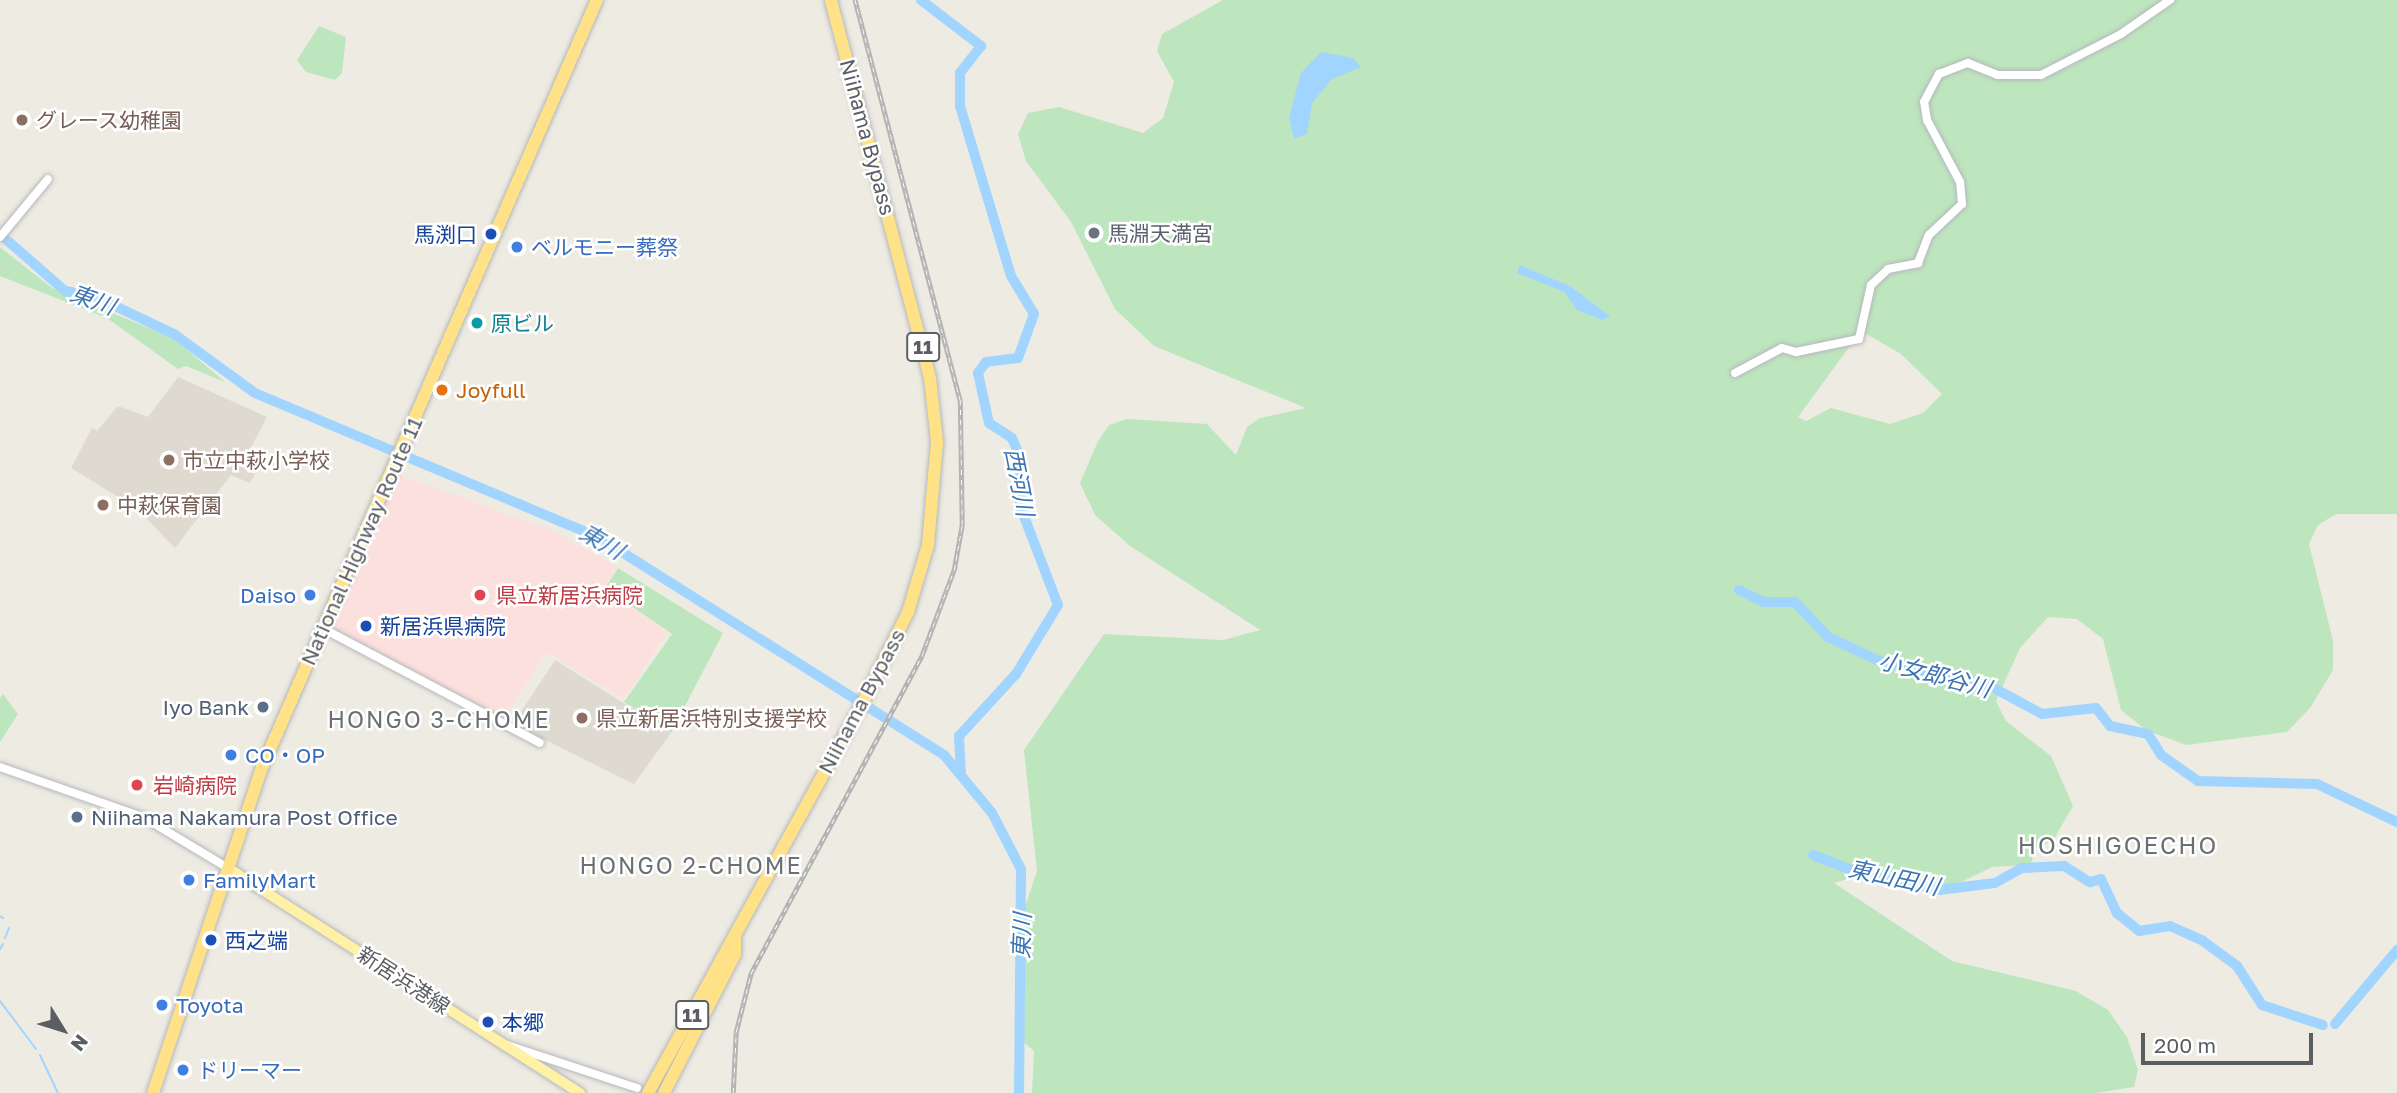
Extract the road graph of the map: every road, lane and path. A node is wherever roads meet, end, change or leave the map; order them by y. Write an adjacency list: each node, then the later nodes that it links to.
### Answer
1 (597, 0): 7 (highway, National Highway Route 11)
2 (831, 0): 11 (highway, Niihama Bypass / 11)
3 (2170, 0): 6 (street)
4 (48, 180): 5 (street)
5 (0, 237)
6 (1735, 373)
7 (322, 628): 8 (street); 10 (highway, National Highway Route 11)
8 (540, 743)
9 (0, 767): 10 (street)
10 (228, 868): 12 (main road, 新居浜港線); 14 (highway, National Highway Route 11)
11 (734, 936): 13 (highway, Niihama Bypass / 11); 16 (highway, Niihama Bypass / 11)
12 (504, 1044): 13 (street); 15 (main road, 新居浜港線)
13 (643, 1091)
14 (153, 1093)
15 (580, 1093)
16 (664, 1093)

